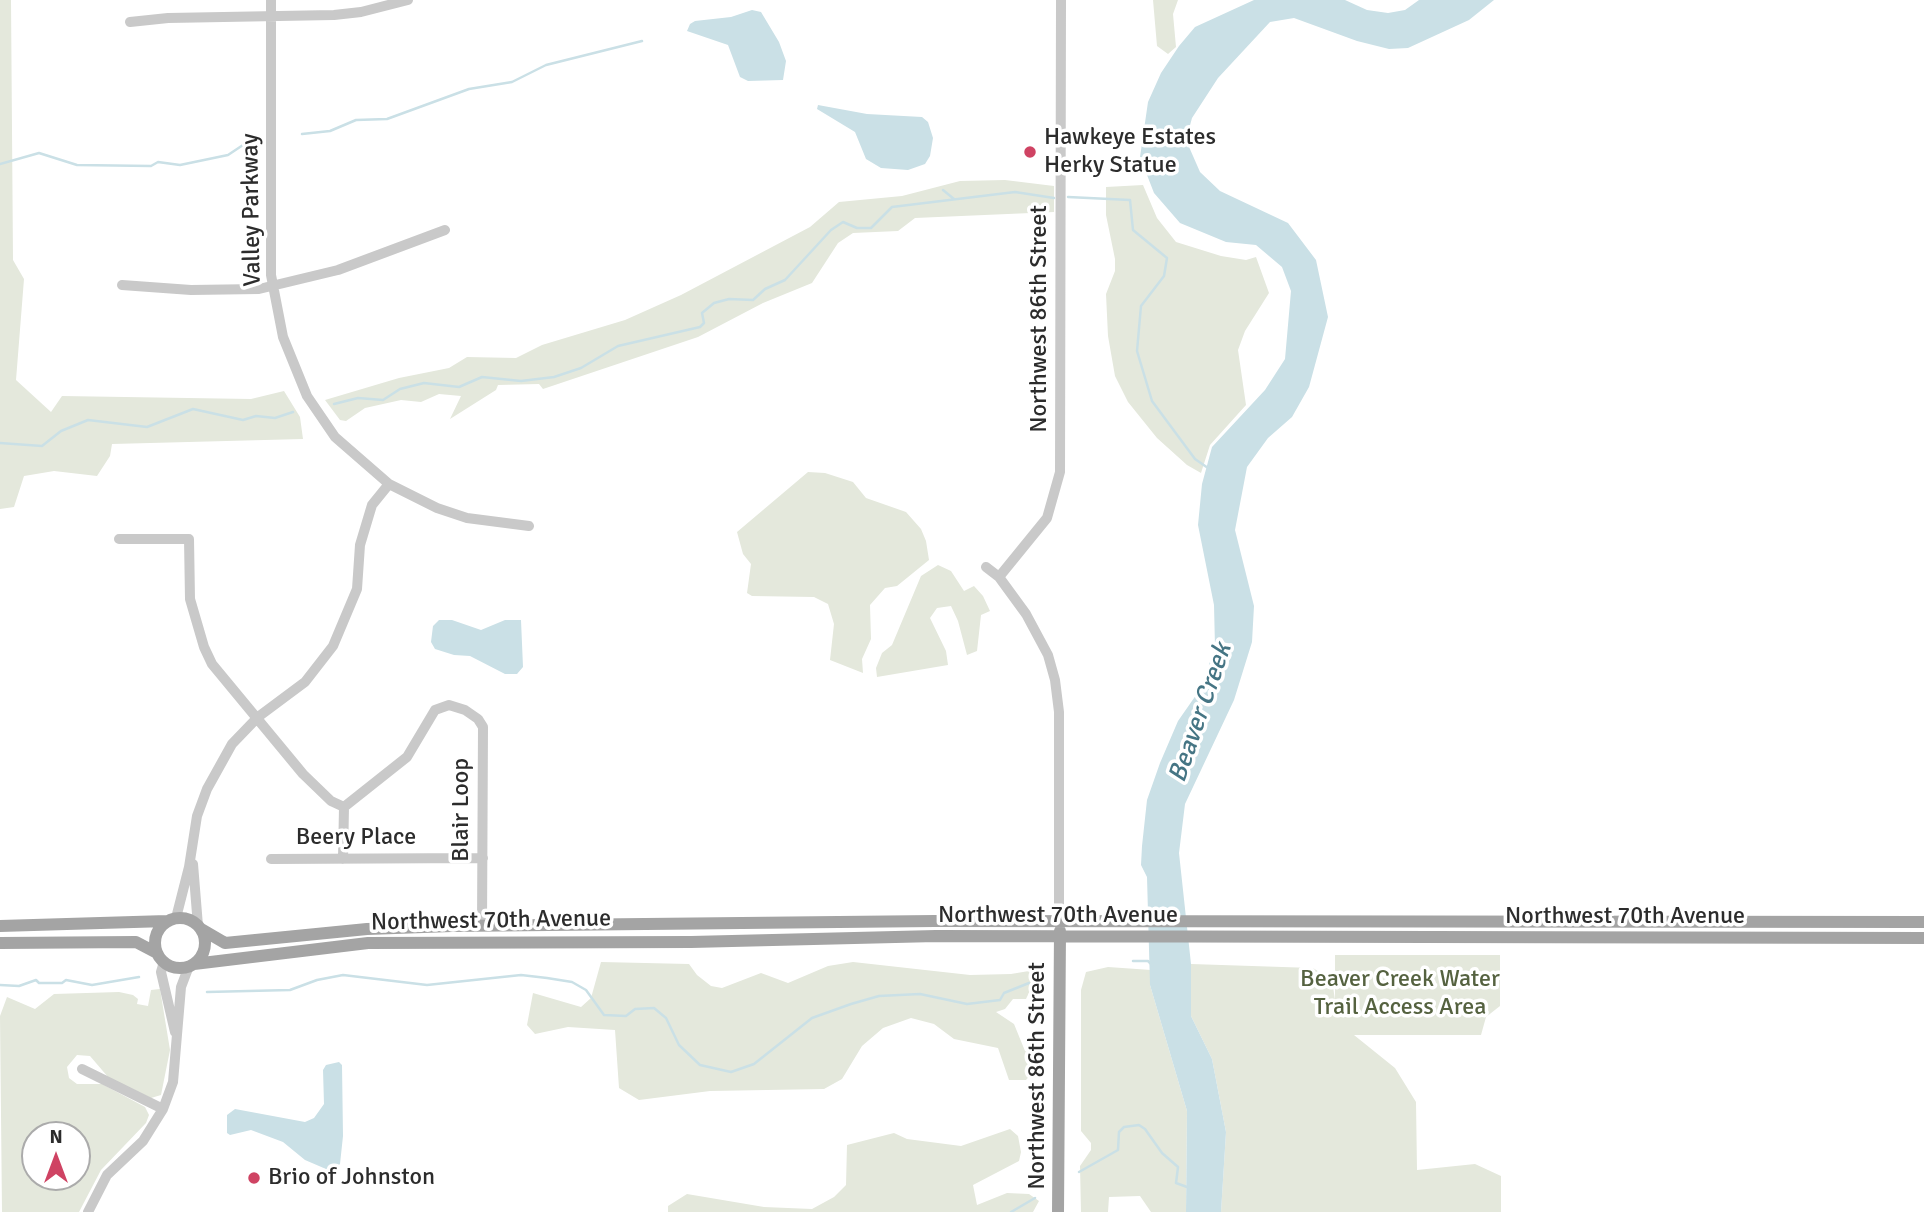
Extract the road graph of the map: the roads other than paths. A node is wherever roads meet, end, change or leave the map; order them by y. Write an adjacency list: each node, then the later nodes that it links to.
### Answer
1 (271, 0): 4 (street, Valley Parkway)
2 (408, 0): 4 (street)
3 (1061, 0): 13 (street, Northwest 86th Street)
4 (271, 16): 5 (street); 8 (street, Valley Parkway)
5 (130, 22)
6 (446, 230): 8 (street)
7 (122, 285): 8 (street)
8 (273, 285): 9 (street, Valley Parkway)
9 (389, 484): 10 (street, Valley Parkway); 14 (street)
10 (529, 526)
11 (119, 538): 14 (street)
12 (986, 567): 13 (street, Northwest 86th Street)
13 (999, 577): 26 (street, Northwest 86th Street)
14 (258, 717): 15 (street); 16 (street)
15 (344, 807): 17 (street, Blair Loop); 19 (street)
16 (192, 851): 20 (street); 25 (street)
17 (483, 858): 19 (street, Beery Place); 24 (street, Blair Loop)
18 (271, 859): 19 (street, Beery Place)
19 (343, 859)
20 (171, 920): 23 (main road, Northwest 70th Avenue); 25 (main road, Northwest 70th Avenue); 30 (main road)
21 (1924, 922): 26 (main road, Northwest 70th Avenue)
22 (661, 925): 24 (main road, Northwest 70th Avenue); 26 (main road, Northwest 70th Avenue); 28 (street)
23 (0, 926)
24 (482, 926): 25 (main road, Northwest 70th Avenue)
25 (200, 927): 31 (main road)
26 (1060, 930): 27 (main road, Northwest 70th Avenue); 28 (main road, Northwest 70th Avenue); 36 (main road, Northwest 86th Street)
27 (1924, 938)
28 (660, 941): 31 (main road, Northwest 70th Avenue)
29 (0, 943): 30 (main road, Northwest 70th Avenue)
30 (160, 957): 31 (main road, Northwest 70th Avenue); 32 (street)
31 (191, 965): 32 (street)
32 (175, 1032): 34 (street)
33 (82, 1069): 34 (street)
34 (163, 1110): 35 (street)
35 (88, 1212)
36 (1058, 1212)

